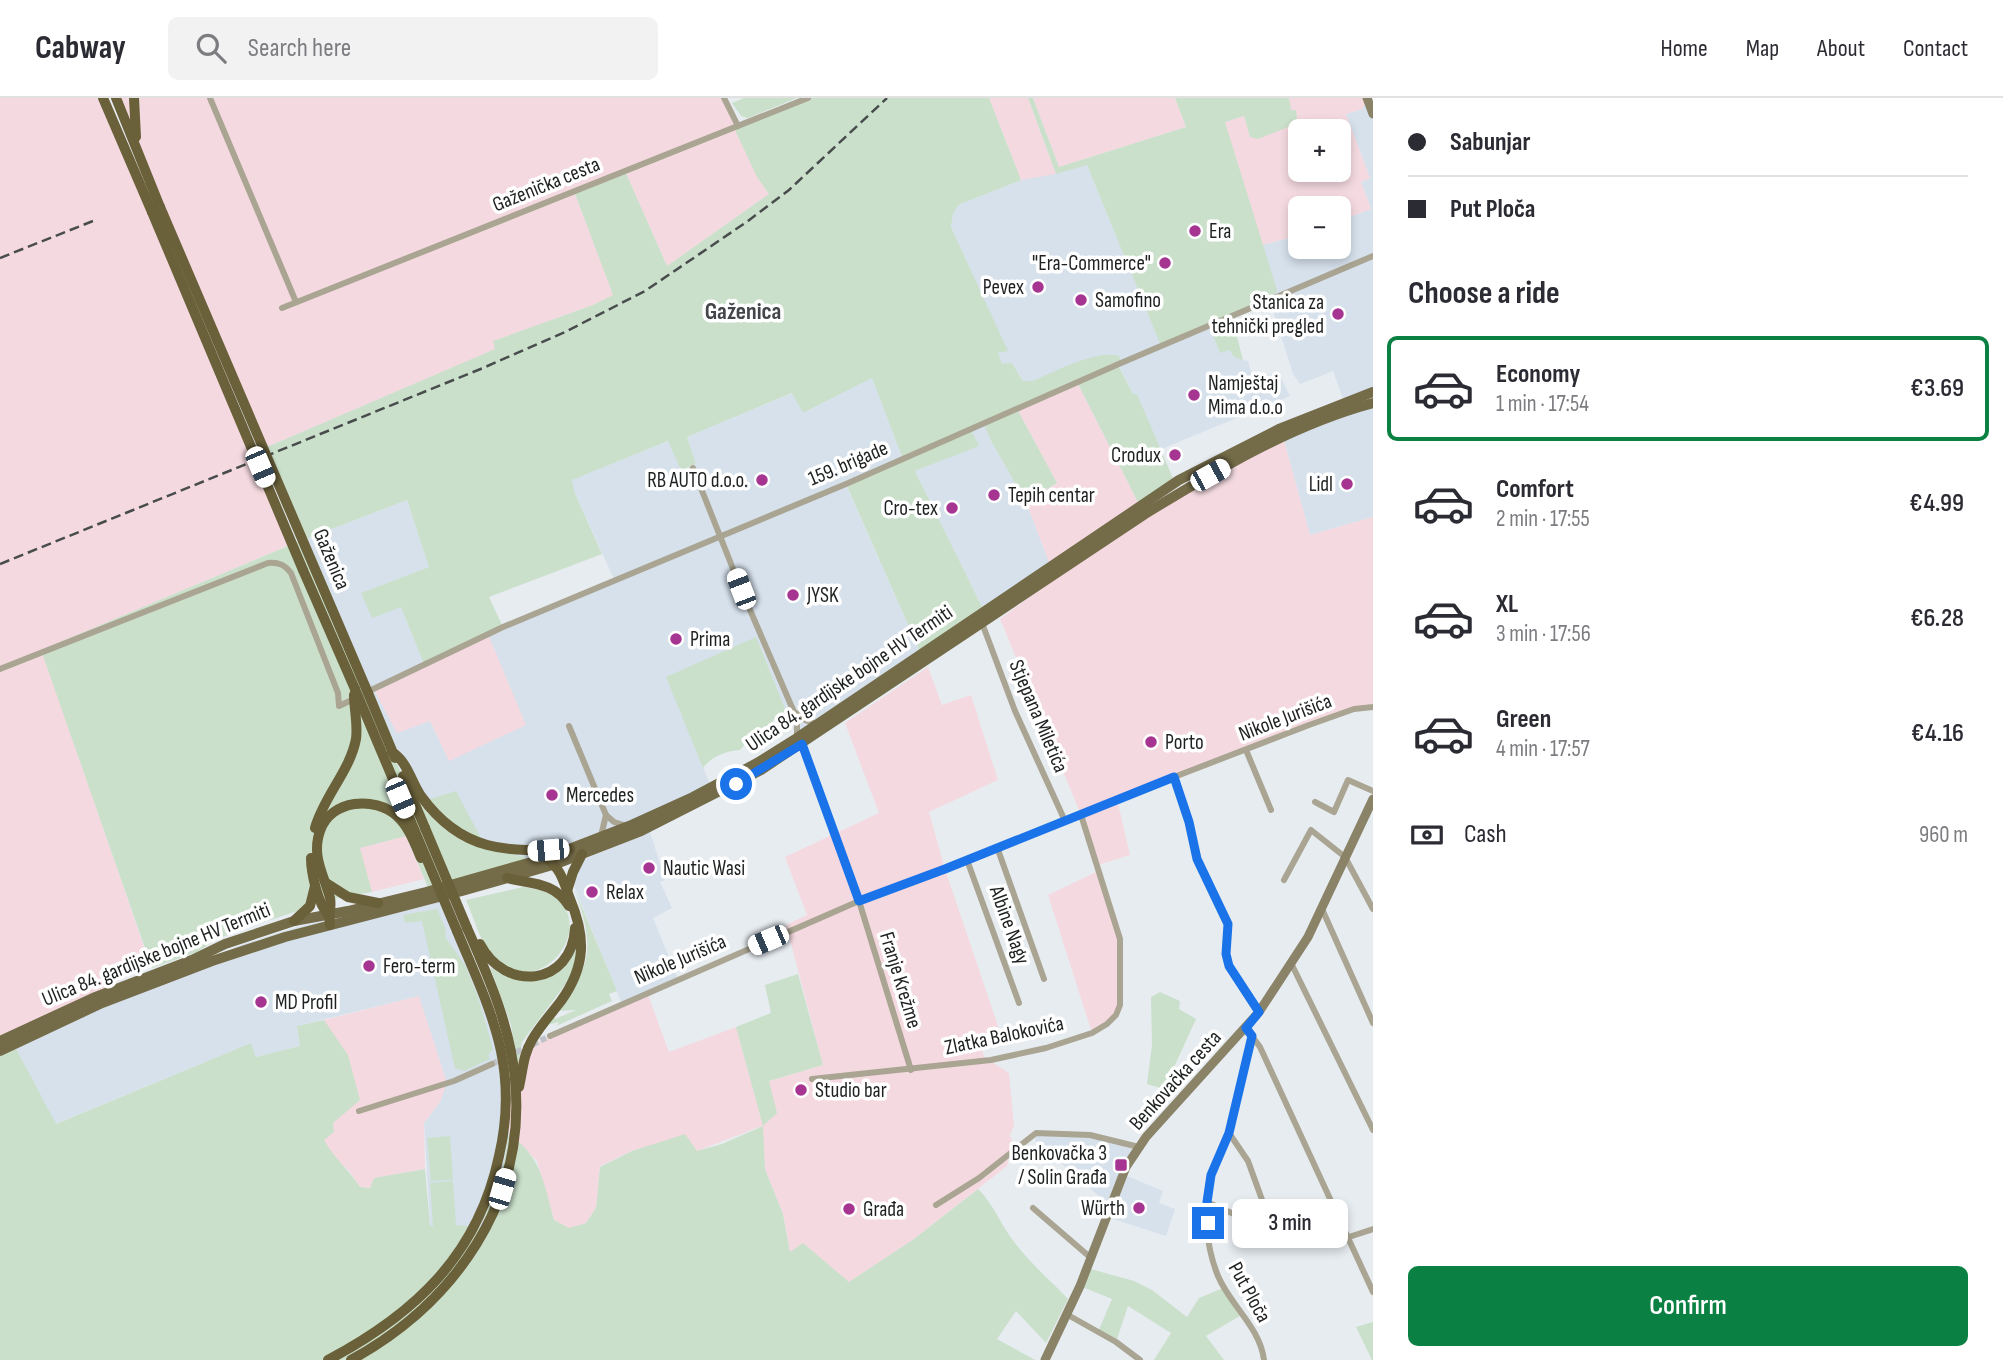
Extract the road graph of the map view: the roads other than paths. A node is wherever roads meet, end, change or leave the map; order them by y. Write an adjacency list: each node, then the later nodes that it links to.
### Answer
1 (103, 98): 11 (highway)
2 (116, 98): 10 (highway)
3 (134, 98): 10 (highway)
4 (210, 98): 13 (street)
5 (724, 98): 9 (street)
6 (808, 98): 9 (street, Gaženička cesta)
7 (1367, 98): 8 (main road)
8 (1373, 114)
9 (738, 126): 13 (street, Gaženička cesta)
10 (137, 150): 11 (highway)
11 (156, 209): 21 (highway, Gaženica, bridge); 28 (highway, Gaženica, bridge)
12 (1373, 256): 18 (street, 159. brigade)
13 (296, 302): 14 (street, Gaženička cesta)
14 (282, 308)
15 (1373, 393): 24 (main road, Ulica 84. gardijske bojne HV Termiti)
16 (1373, 403): 19 (main road, Ulica 84. gardijske bojne HV Termiti)
17 (693, 468): 18 (street, Franje Krežme)
18 (720, 535): 20 (street, 159. brigade); 23 (street, Franje Krežme)
19 (982, 623): 26 (main road, Ulica 84. gardijske bojne HV Termiti); 36 (street, Stjepana Miletića)
20 (0, 669)
21 (355, 689): 38 (highway, bridge); 46 (highway, Gaženica, bridge)
22 (1373, 707): 27 (street, Nikole Jurišića)
23 (794, 712): 24 (street); 26 (street, Franje Krežme)
24 (815, 724): 26 (main road, Ulica 84. gardijske bojne HV Termiti)
25 (569, 726): 34 (street)
26 (799, 741): 37 (main road, Ulica 84. gardijske bojne HV Termiti); 42 (main road, Ulica 84. gardijske bojne HV Termiti); 53 (street, Franje Krežme)
27 (1246, 750): 29 (street, Nikole Jurišića); 33 (street)
28 (392, 752): 41 (highway); 59 (highway, Gaženica, bridge)
29 (1174, 777): 35 (street, Nikole Jurišića); 63 (street)
30 (1373, 791): 32 (street)
31 (1373, 799): 43 (main road, Benkovačka cesta)
32 (1315, 802)
33 (1270, 810)
34 (606, 815): 37 (street); 39 (street)
35 (1081, 815): 36 (street, Nikole Jurišića); 70 (street, Zlatka Balokovića)
36 (1065, 821): 40 (street, Nikole Jurišića)
37 (629, 826): 39 (main road, Ulica 84. gardijske bojne HV Termiti)
38 (317, 829): 46 (highway, bridge); 49 (highway)
39 (601, 836): 41 (main road, Ulica 84. gardijske bojne HV Termiti)
40 (997, 847): 44 (street, Nikole Jurišića); 61 (street)
41 (570, 849): 45 (main road, Ulica 84. gardijske bojne HV Termiti)
42 (582, 854): 45 (main road, Ulica 84. gardijske bojne HV Termiti); 51 (highway)
43 (1345, 857): 48 (street); 52 (street); 55 (main road, Benkovačka cesta)
44 (967, 860): 53 (street, Nikole Jurišića); 62 (street, Albine Nagy)
45 (551, 861): 47 (main road, Ulica 84. gardijske bojne HV Termiti); 51 (highway); 54 (main road, Ulica 84. gardijske bojne HV Termiti)
46 (430, 868): 59 (highway, Gaženica, bridge)
47 (507, 878): 57 (main road, Ulica 84. gardijske bojne HV Termiti); 59 (highway)
48 (1284, 880)
49 (320, 883): 54 (highway); 57 (highway); 58 (highway)
50 (1373, 887): 52 (street)
51 (567, 891): 72 (highway)
52 (1364, 891): 56 (street)
53 (859, 901): 66 (street, Nikole Jurišića); 70 (street, Franje Krežme)
54 (378, 903): 57 (main road, Ulica 84. gardijske bojne HV Termiti)
55 (1322, 909): 60 (main road, Benkovačka cesta); 64 (street)
56 (1373, 909)
57 (329, 920): 58 (main road, Ulica 84. gardijske bojne HV Termiti); 68 (main road, Ulica 84. gardijske bojne HV Termiti)
58 (294, 921): 67 (main road, Ulica 84. gardijske bojne HV Termiti)
59 (462, 929): 72 (highway); 87 (highway)
60 (1291, 963): 63 (main road, Benkovačka cesta); 74 (street)
61 (1044, 979)
62 (1019, 1003)
63 (1259, 1012): 65 (main road, Benkovačka cesta)
64 (1373, 1023)
65 (1249, 1032): 75 (street, Put Ploča); 76 (main road, Benkovačka cesta); 83 (street)
66 (550, 1037)
67 (0, 1041)
68 (0, 1051)
69 (492, 1064): 73 (street)
70 (911, 1070): 71 (street, Zlatka Balokovića)
71 (812, 1079)
72 (516, 1096): 88 (highway)
73 (359, 1111)
74 (1373, 1130)
75 (1229, 1133): 77 (street, Put Ploča); 80 (street)
76 (1139, 1147): 78 (street); 84 (main road, Benkovačka cesta)
77 (1207, 1202): 81 (street); 91 (street, Put Ploča)
78 (936, 1206)
79 (1034, 1208): 84 (street)
80 (1265, 1208)
81 (1254, 1223)
82 (1373, 1229): 83 (street)
83 (1349, 1237): 85 (street)
84 (1091, 1258): 86 (main road, Benkovačka cesta)
85 (1373, 1293)
86 (1068, 1315): 89 (main road, Benkovačka cesta); 90 (street)
87 (328, 1360)
88 (351, 1360)
89 (1045, 1360)
90 (1140, 1360)
91 (1264, 1360)

